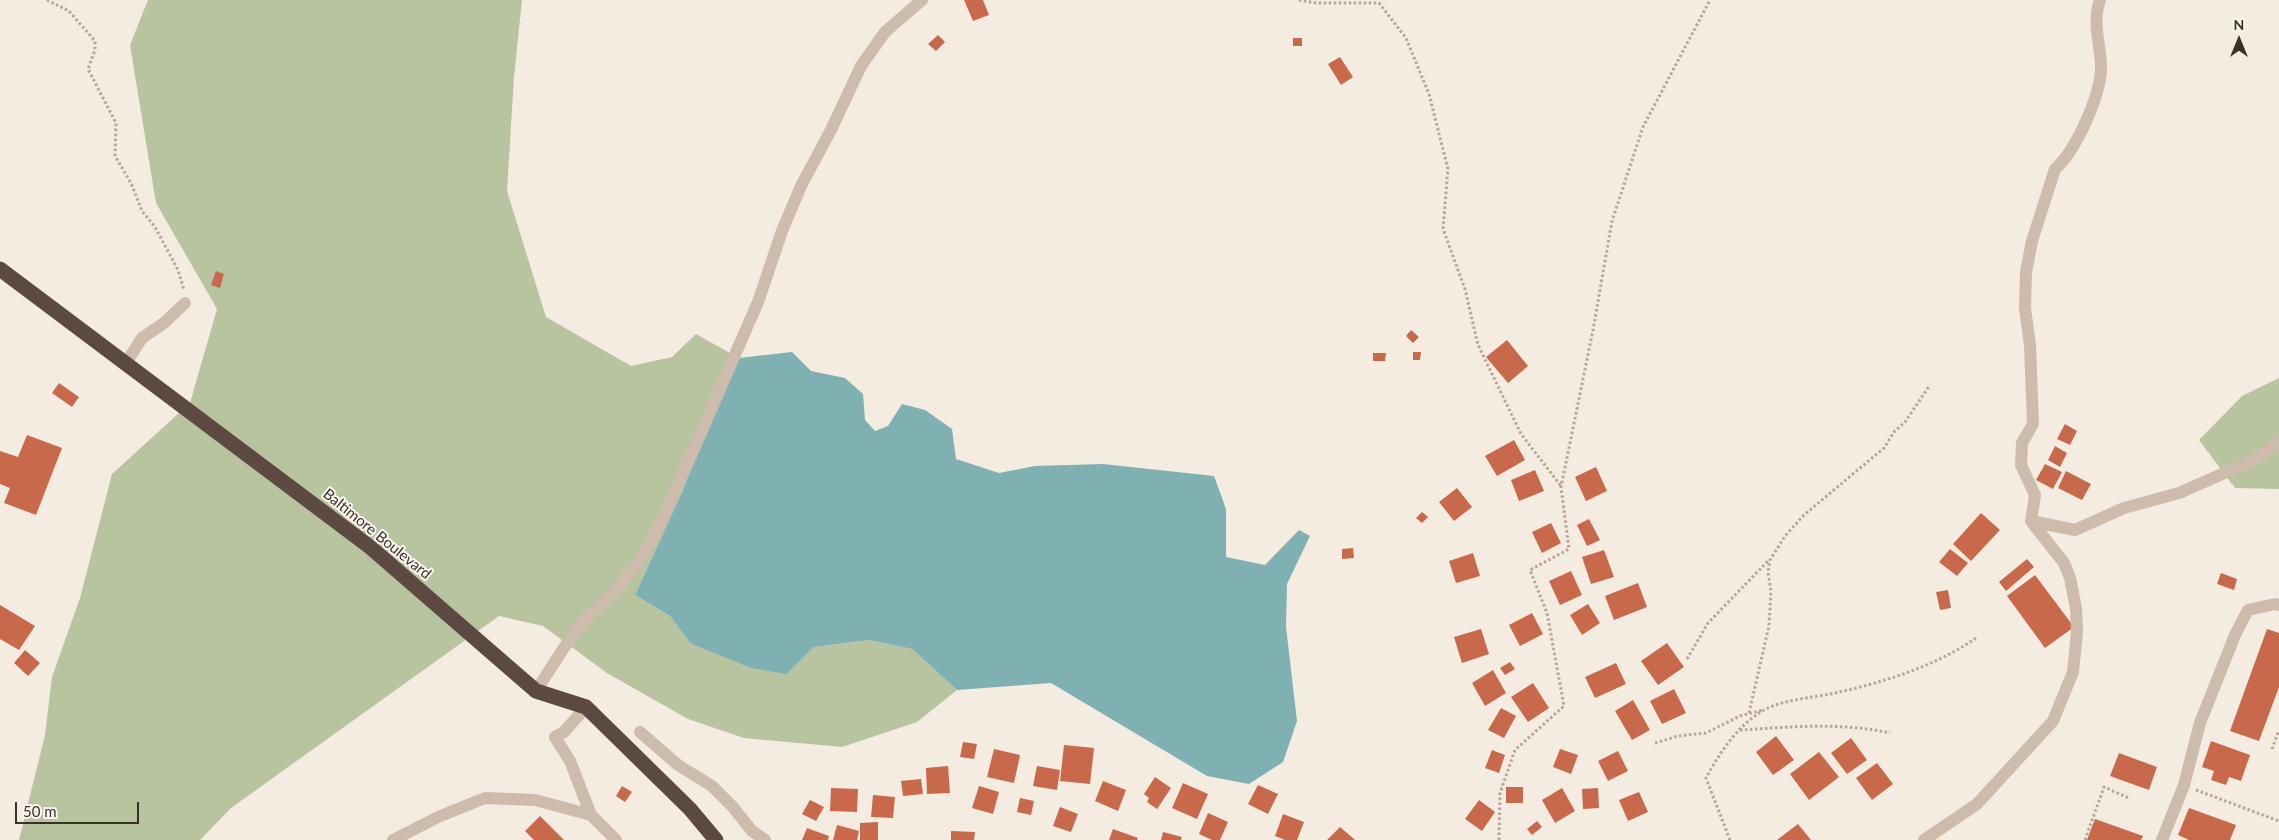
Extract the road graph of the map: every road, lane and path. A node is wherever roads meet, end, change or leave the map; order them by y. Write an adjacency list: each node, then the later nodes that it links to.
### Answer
1 (47, 0): 7 (path)
2 (922, 0): 17 (street)
3 (1300, 0): 11 (path)
4 (1710, 0): 11 (path)
5 (2100, 0): 12 (street)
6 (0, 269): 8 (highway, Baltimore Boulevard)
7 (186, 303): 8 (street)
8 (126, 363): 17 (highway, Baltimore Boulevard)
9 (1930, 385): 13 (path)
10 (2279, 442): 12 (street)
11 (1561, 487): 35 (path)
12 (2031, 521): 37 (street)
13 (1770, 560): 16 (path); 20 (path)
14 (2279, 606): 27 (street)
15 (1976, 638): 19 (path)
16 (1687, 659)
17 (536, 691): 18 (highway, Baltimore Boulevard)
18 (586, 708): 29 (street); 33 (highway, Baltimore Boulevard)
19 (1766, 709): 20 (path); 21 (path)
20 (1748, 713): 25 (path)
21 (1740, 730): 24 (path); 36 (path)
22 (2279, 730): 26 (path)
23 (640, 732): 34 (street)
24 (1890, 733)
25 (1655, 742)
26 (2272, 749)
27 (2184, 785): 30 (path); 39 (street)
28 (2130, 798): 38 (path)
29 (591, 815): 31 (street); 32 (street)
30 (2279, 821)
31 (393, 840)
32 (616, 840)
33 (716, 840)
34 (765, 840)
35 (1499, 840)
36 (1730, 840)
37 (1924, 840)
38 (2085, 840)
39 (2162, 840)

